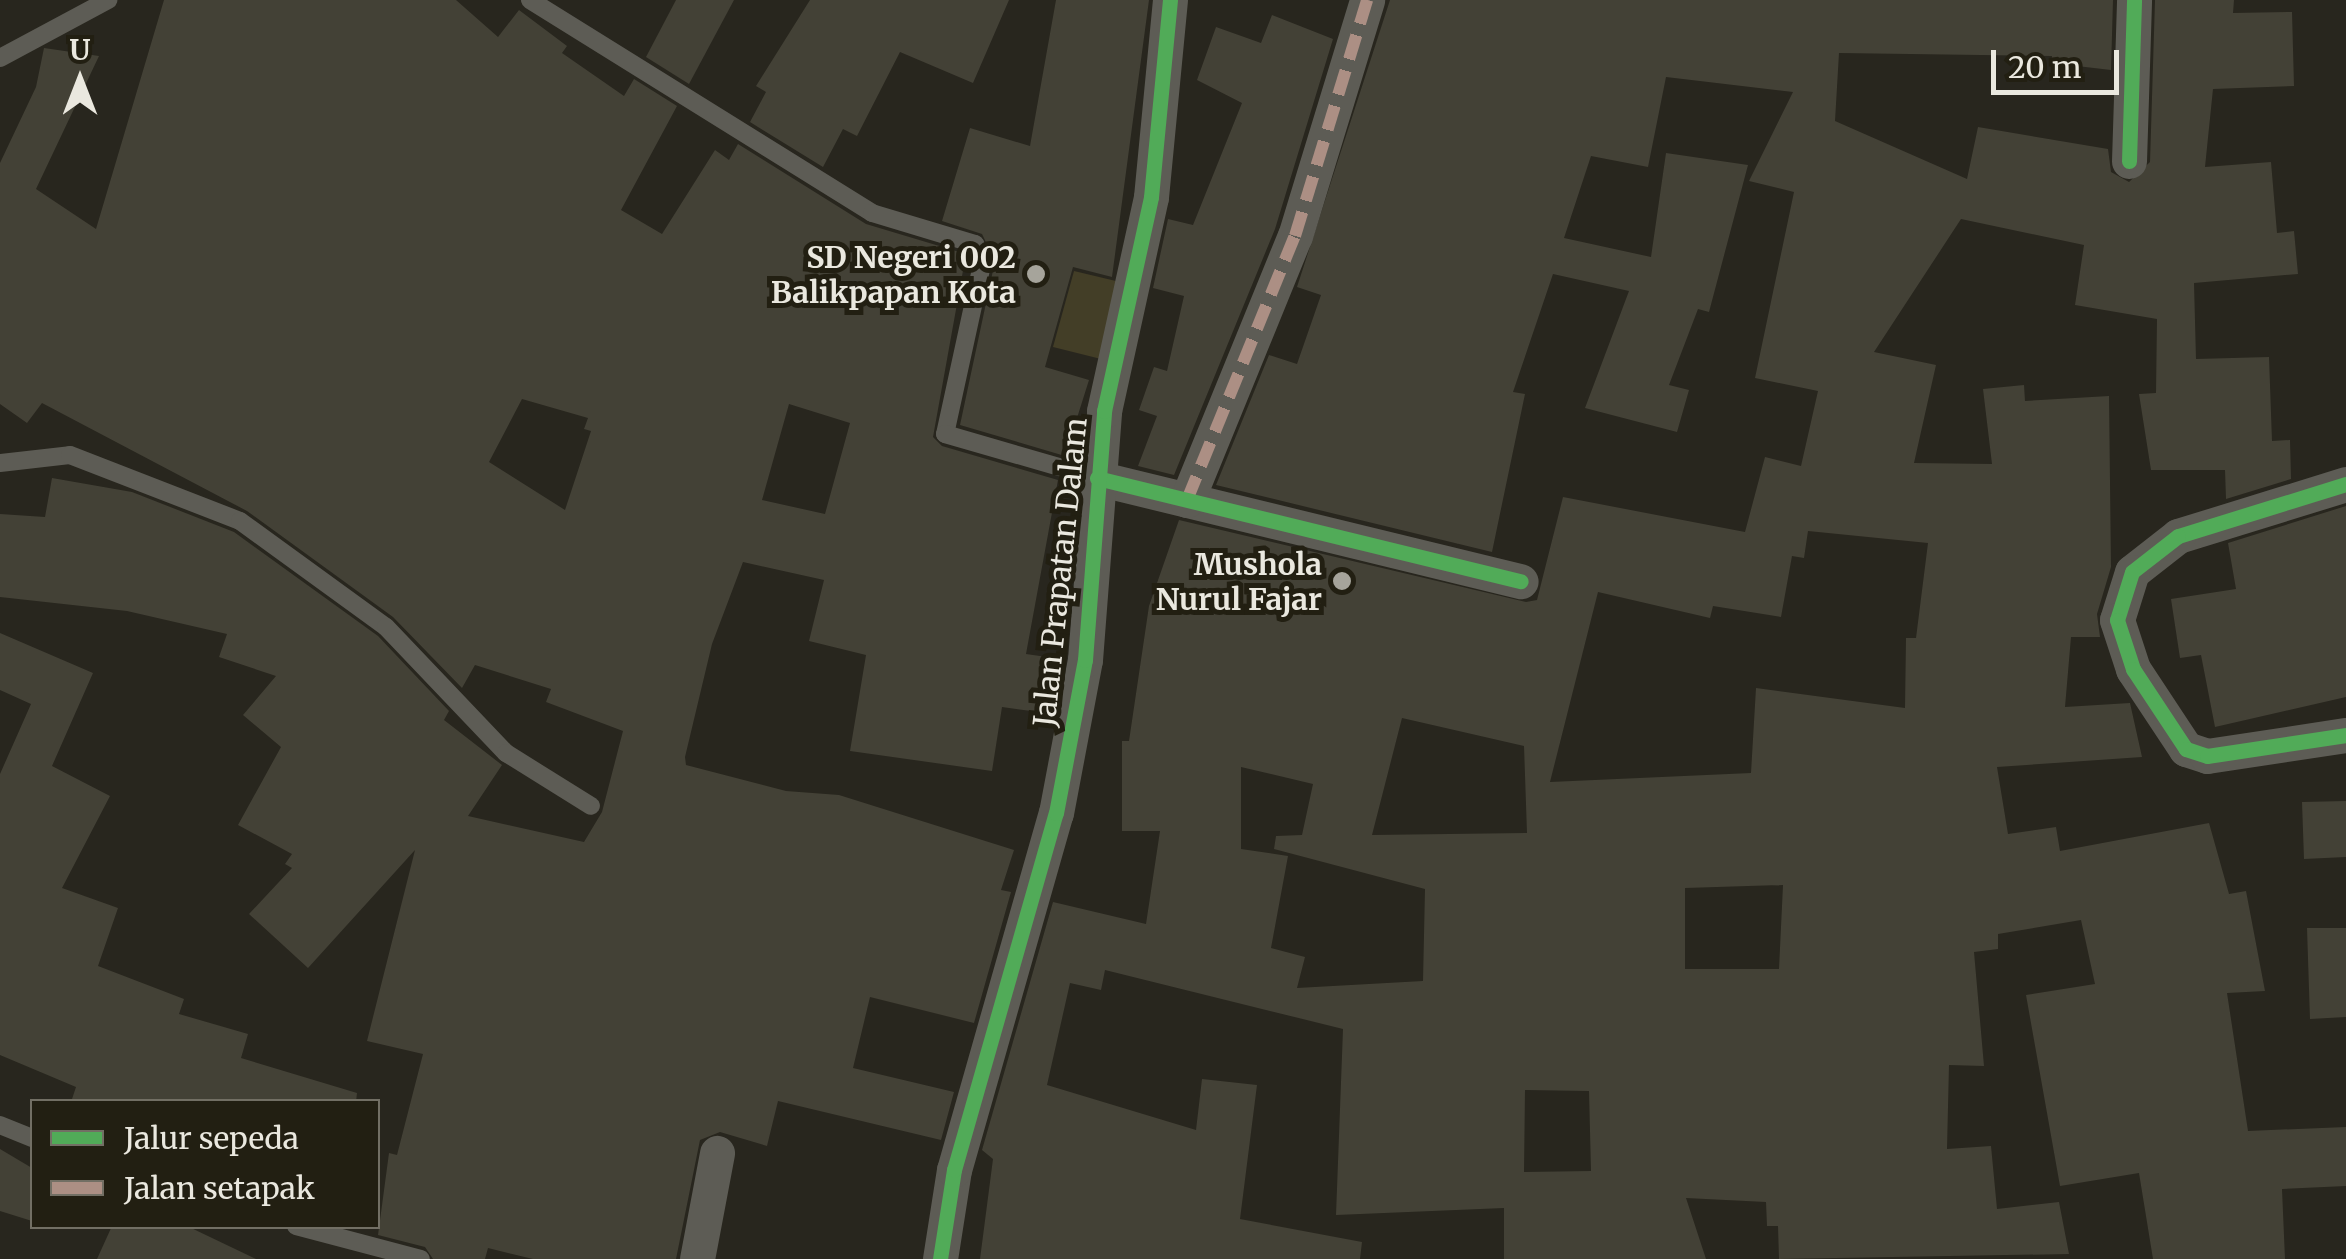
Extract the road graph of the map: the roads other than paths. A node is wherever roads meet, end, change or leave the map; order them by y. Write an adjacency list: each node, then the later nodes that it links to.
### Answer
1 (108, 0): 6 (lane)
2 (530, 0): 9 (lane)
3 (1170, 0): 9 (street, Jalan Prapatan Dalam)
4 (1367, 0): 11 (street)
5 (2134, 0): 7 (street)
6 (0, 58)
7 (2129, 161)
8 (0, 463): 14 (lane)
9 (1097, 478): 11 (street); 21 (street, Jalan Prapatan Dalam)
10 (2346, 484): 13 (street)
11 (1187, 500): 12 (street)
12 (1521, 581)
13 (2346, 735)
14 (590, 806)
15 (0, 1126): 16 (lane)
16 (30, 1137)
17 (717, 1153): 20 (street)
18 (307, 1229): 19 (lane)
19 (421, 1259)
20 (697, 1259)
21 (940, 1259)

